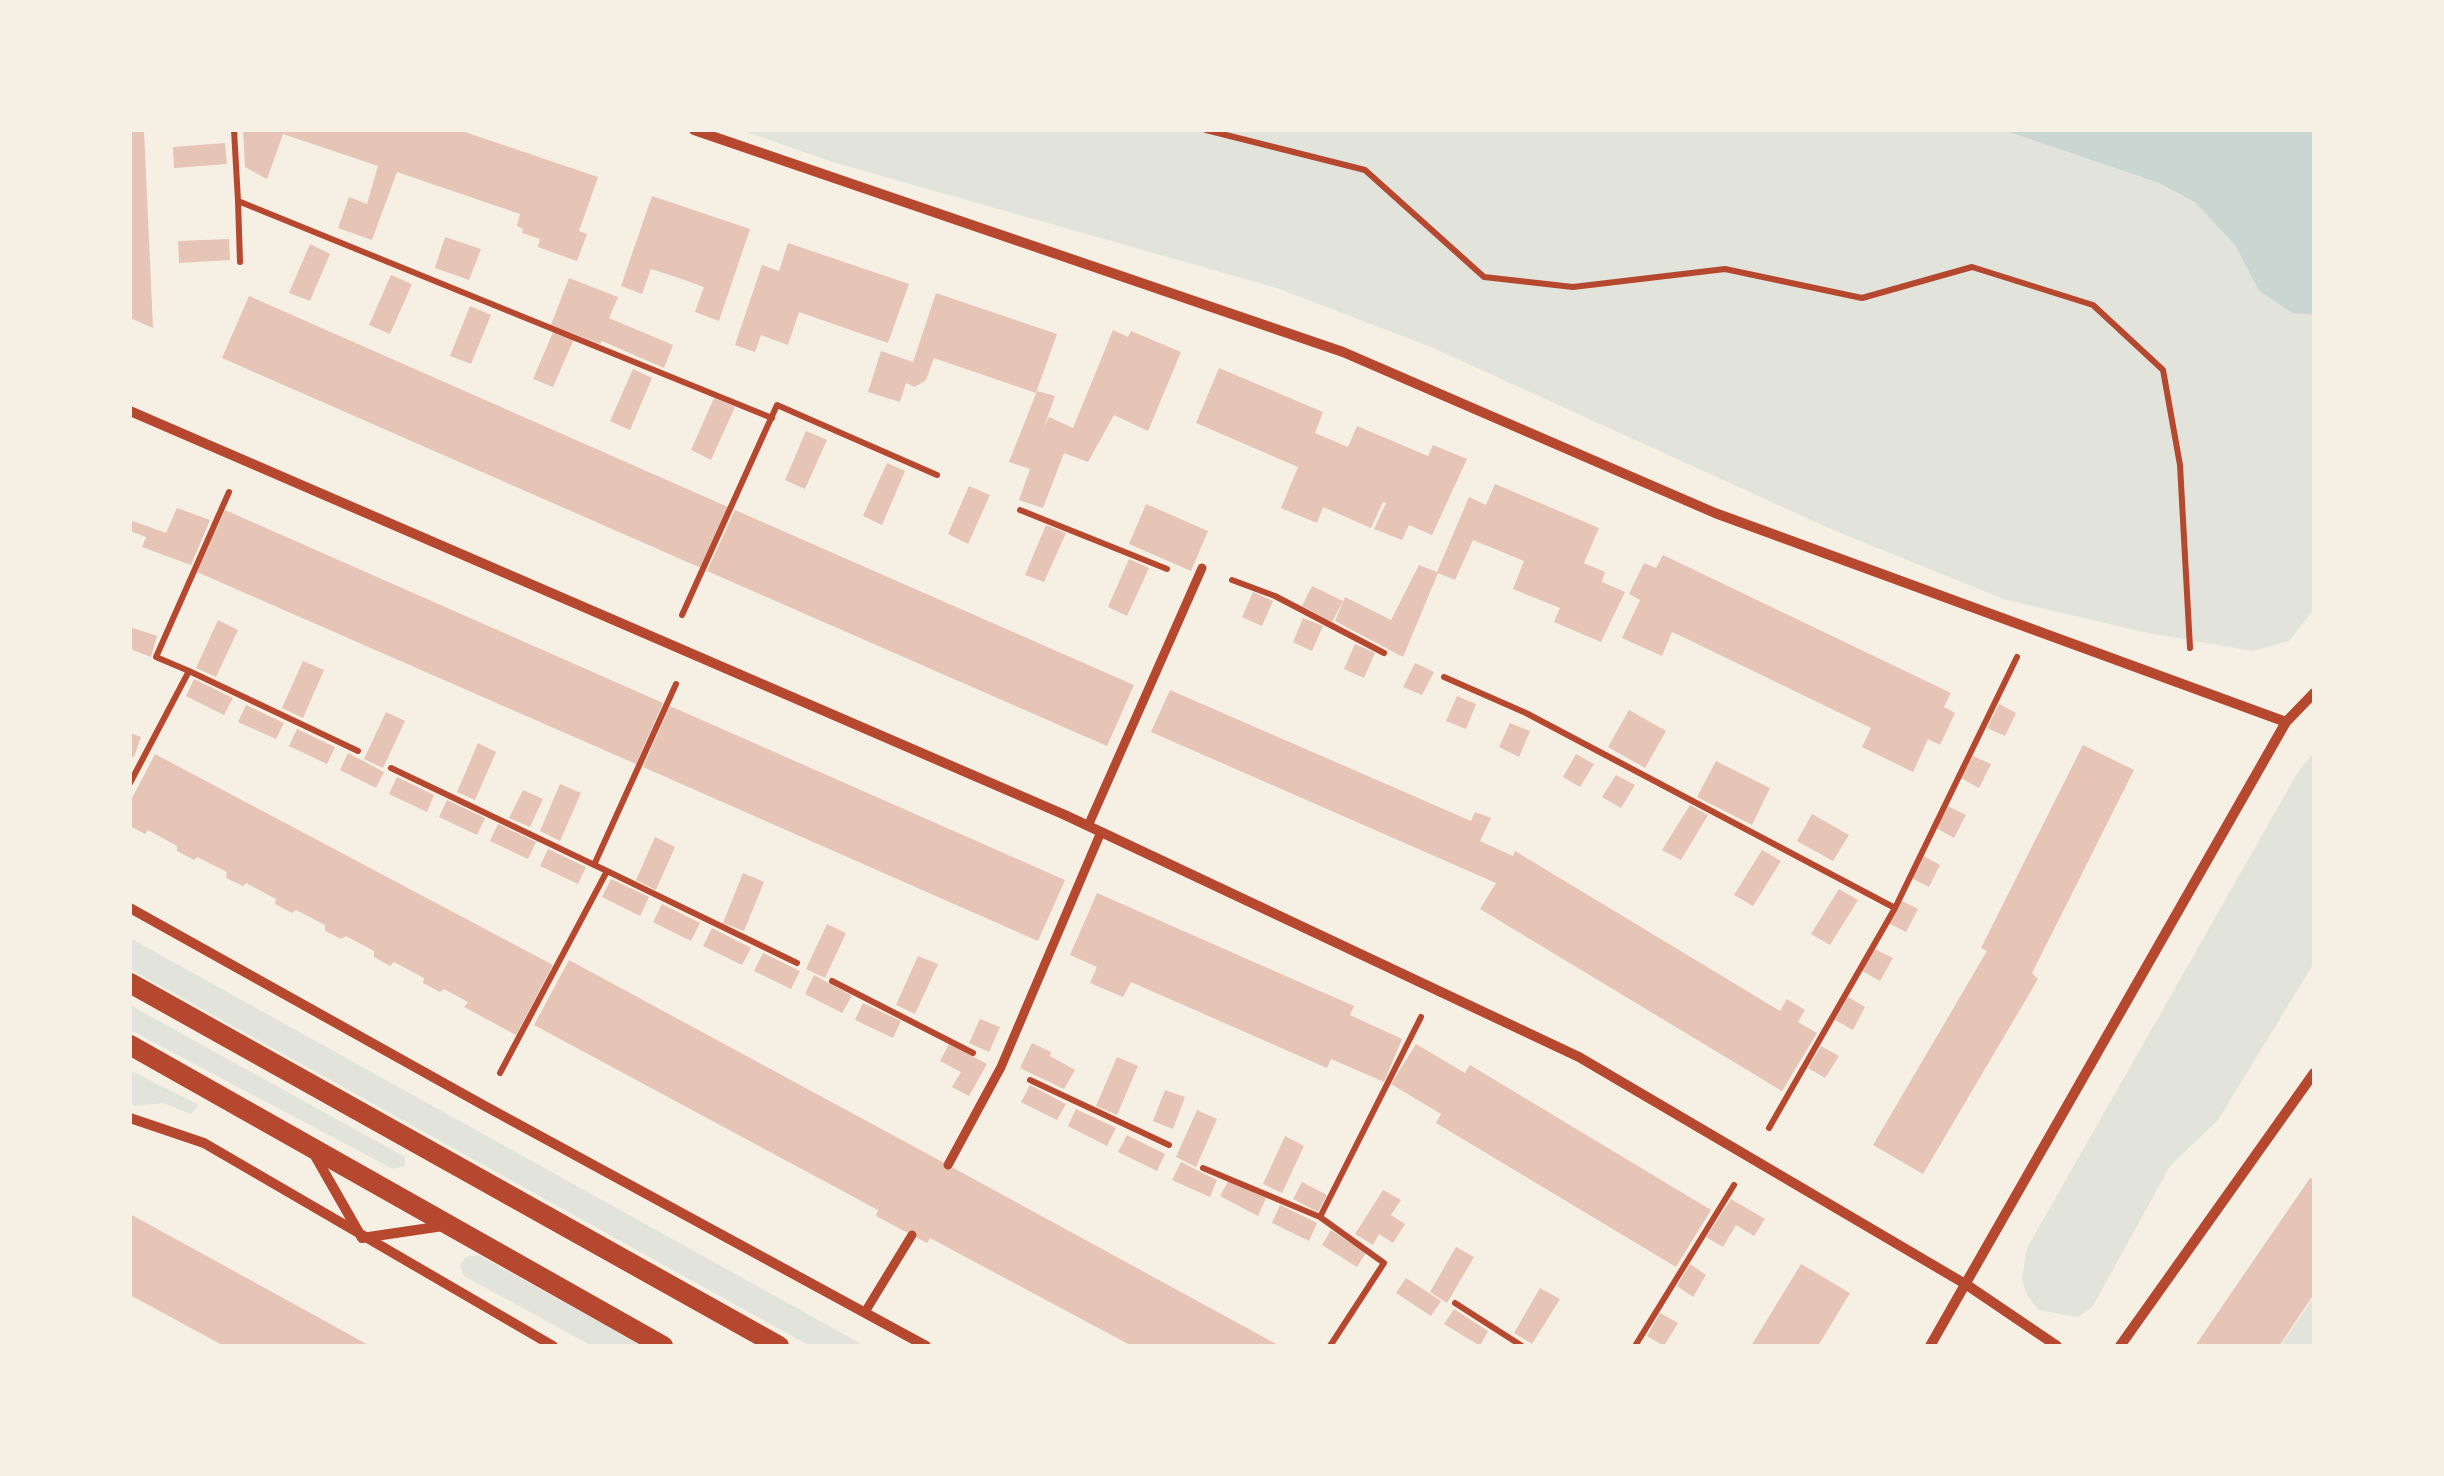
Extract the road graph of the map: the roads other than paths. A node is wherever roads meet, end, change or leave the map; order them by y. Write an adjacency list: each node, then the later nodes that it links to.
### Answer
1 (694, 130): 5 (street)
2 (130, 411): 6 (street)
3 (1202, 568): 6 (street)
4 (2314, 693): 5 (street)
5 (2286, 722): 19 (street)
6 (1088, 826): 7 (street)
7 (1101, 832): 15 (street); 19 (street)
8 (130, 908): 20 (street)
9 (130, 984): 23 (main road)
10 (130, 1045): 14 (main road)
11 (2314, 1073): 12 (street)
12 (2310, 1089): 27 (street)
13 (130, 1118): 18 (street)
14 (311, 1149): 16 (main road); 18 (street)
15 (948, 1165)
16 (448, 1225): 18 (street); 22 (main road)
17 (912, 1235): 20 (street)
18 (362, 1238): 21 (street)
19 (1967, 1286): 25 (street); 26 (street)
20 (865, 1312): 24 (street)
21 (553, 1346)
22 (663, 1346)
23 (779, 1346)
24 (926, 1346)
25 (1930, 1346)
26 (2058, 1346)
27 (2120, 1346)

